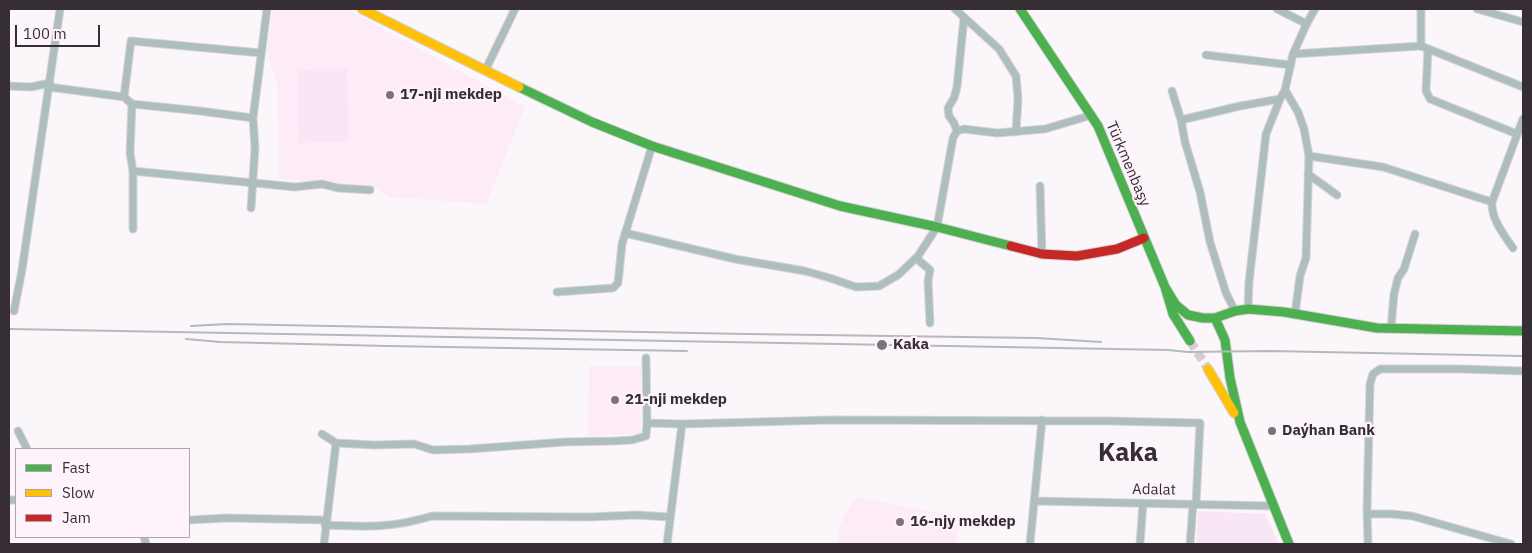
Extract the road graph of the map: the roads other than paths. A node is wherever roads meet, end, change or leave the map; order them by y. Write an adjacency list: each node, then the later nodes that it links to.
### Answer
1 (60, 9): 20 (street)
2 (266, 9): 15 (street)
3 (362, 9): 19 (street)
4 (516, 9): 19 (street)
5 (955, 9): 11 (street)
6 (1020, 9): 28 (street, Türkmenbaşy)
7 (1277, 9): 13 (street)
8 (1316, 9): 13 (street)
9 (1421, 9): 14 (street)
10 (1477, 9): 12 (street)
11 (964, 18): 32 (street); 33 (street)
12 (1523, 22)
13 (1306, 24): 16 (street)
14 (1425, 47): 16 (street); 22 (street); 34 (street)
15 (260, 53): 25 (street); 29 (street)
16 (1293, 54): 18 (street)
17 (1206, 55): 18 (street)
18 (1291, 65): 23 (street)
19 (484, 71): 35 (street)
20 (49, 85): 21 (street); 25 (street); 56 (street)
21 (9, 86)
22 (1523, 87)
23 (1285, 90): 26 (street); 36 (street)
24 (1172, 91): 31 (street)
25 (124, 97): 27 (street)
26 (1280, 99): 31 (street); 55 (street)
27 (132, 104): 29 (street); 37 (street)
28 (1092, 115): 33 (street); 49 (street, Türkmenbaşy)
29 (253, 118): 39 (street)
30 (1523, 119): 34 (street)
31 (1181, 120): 57 (street)
32 (957, 131): 33 (street); 45 (street)
33 (1016, 132)
34 (1517, 134): 43 (street)
35 (652, 146): 45 (street); 47 (street)
36 (1309, 156): 38 (street); 43 (street)
37 (133, 171): 39 (street); 46 (street)
38 (1308, 174): 42 (street); 58 (street)
39 (252, 184): 41 (street); 44 (street)
40 (1040, 186): 51 (street)
41 (370, 190)
42 (1337, 194)
43 (1492, 202): 50 (street)
44 (251, 208)
45 (937, 227): 51 (street); 52 (street)
46 (133, 229)
47 (626, 233): 52 (street); 54 (street)
48 (1414, 234): 61 (street)
49 (1144, 238): 51 (street); 53 (street, Türkmenbaşy)
50 (1513, 248)
51 (1042, 254)
52 (916, 258): 60 (street)
53 (1165, 287): 59 (street); 63 (street, Türkmenbaşy)
54 (557, 292)
55 (1248, 309): 57 (street); 58 (street)
56 (14, 311)
57 (1235, 311): 59 (street)
58 (1295, 314): 61 (street)
59 (1215, 318): 68 (street)
60 (930, 323)
61 (1391, 328): 62 (street)
62 (1523, 331)
63 (1190, 341)
64 (646, 358): 69 (street)
65 (1208, 369): 68 (street)
66 (1523, 371): 79 (street)
67 (1042, 420): 70 (street); 75 (street); 77 (street)
68 (1240, 422): 78 (street)
69 (647, 423): 70 (street); 73 (street)
70 (682, 424): 80 (street)
71 (18, 431): 74 (street)
72 (322, 434): 73 (street)
73 (336, 443): 82 (street)
74 (26, 448)
75 (1035, 501): 76 (street, Adalat); 85 (street)
76 (1143, 503): 77 (street, Adalat); 86 (street)
77 (1195, 504): 78 (street, Adalat); 87 (street)
78 (1273, 506): 88 (street)
79 (1368, 514): 89 (street); 90 (street)
80 (670, 517): 82 (street); 84 (street)
81 (190, 520): 82 (street)
82 (326, 523): 83 (street)
83 (324, 544)
84 (667, 544)
85 (1030, 544)
86 (1140, 544)
87 (1190, 544)
88 (1289, 544)
89 (1368, 544)
90 (1511, 544)

